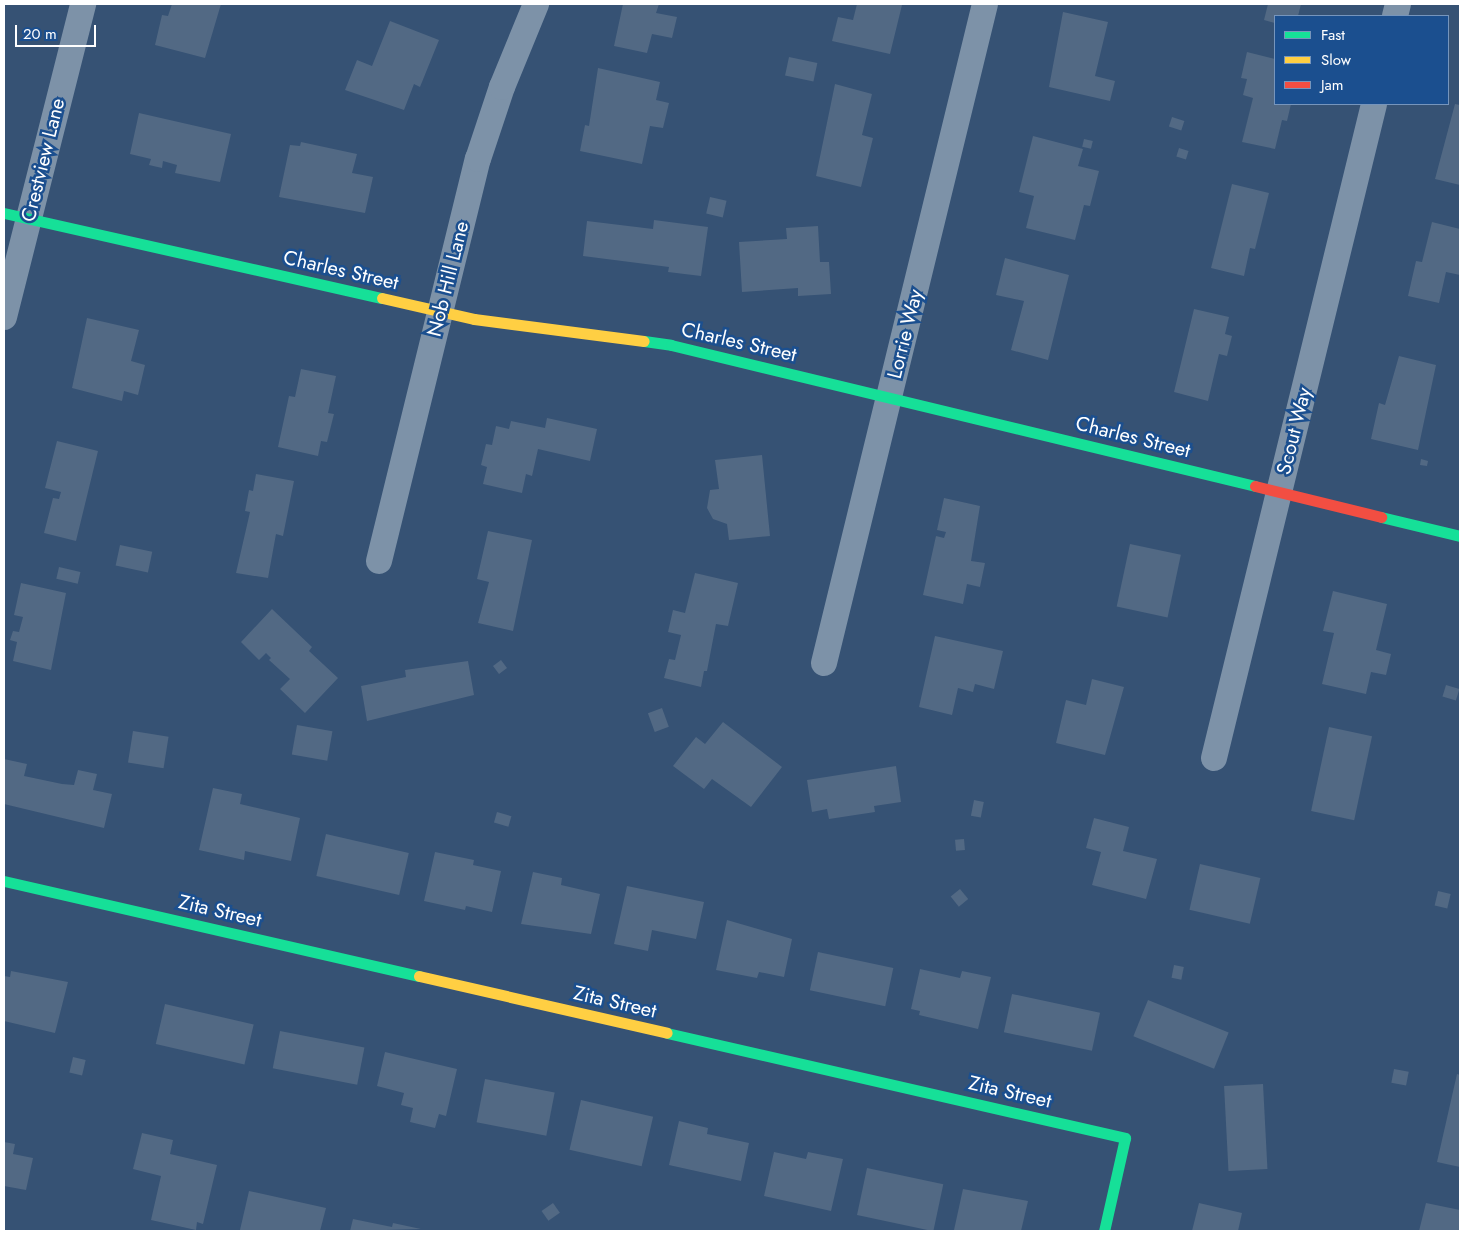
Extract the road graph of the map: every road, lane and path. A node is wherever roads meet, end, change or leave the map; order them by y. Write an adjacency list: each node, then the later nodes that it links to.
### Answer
1 (83, 4): 5 (street, Crestview Lane)
2 (536, 4): 6 (street, Nob Hill Lane)
3 (985, 4): 8 (street, Lorrie Way)
4 (1374, 105): 9 (street, Scout Way)
5 (16, 216): 6 (street, Charles Street); 7 (street, Crestview Lane)
6 (440, 312): 8 (street, Charles Street); 11 (street, Nob Hill Lane)
7 (4, 317)
8 (889, 398): 9 (street, Charles Street); 12 (street, Lorrie Way)
9 (1279, 492): 10 (street, Charles Street); 13 (street, Scout Way)
10 (1460, 536)
11 (379, 561)
12 (824, 663)
13 (1214, 758)
14 (4, 881): 15 (street, Zita Street)
15 (1104, 1231)

